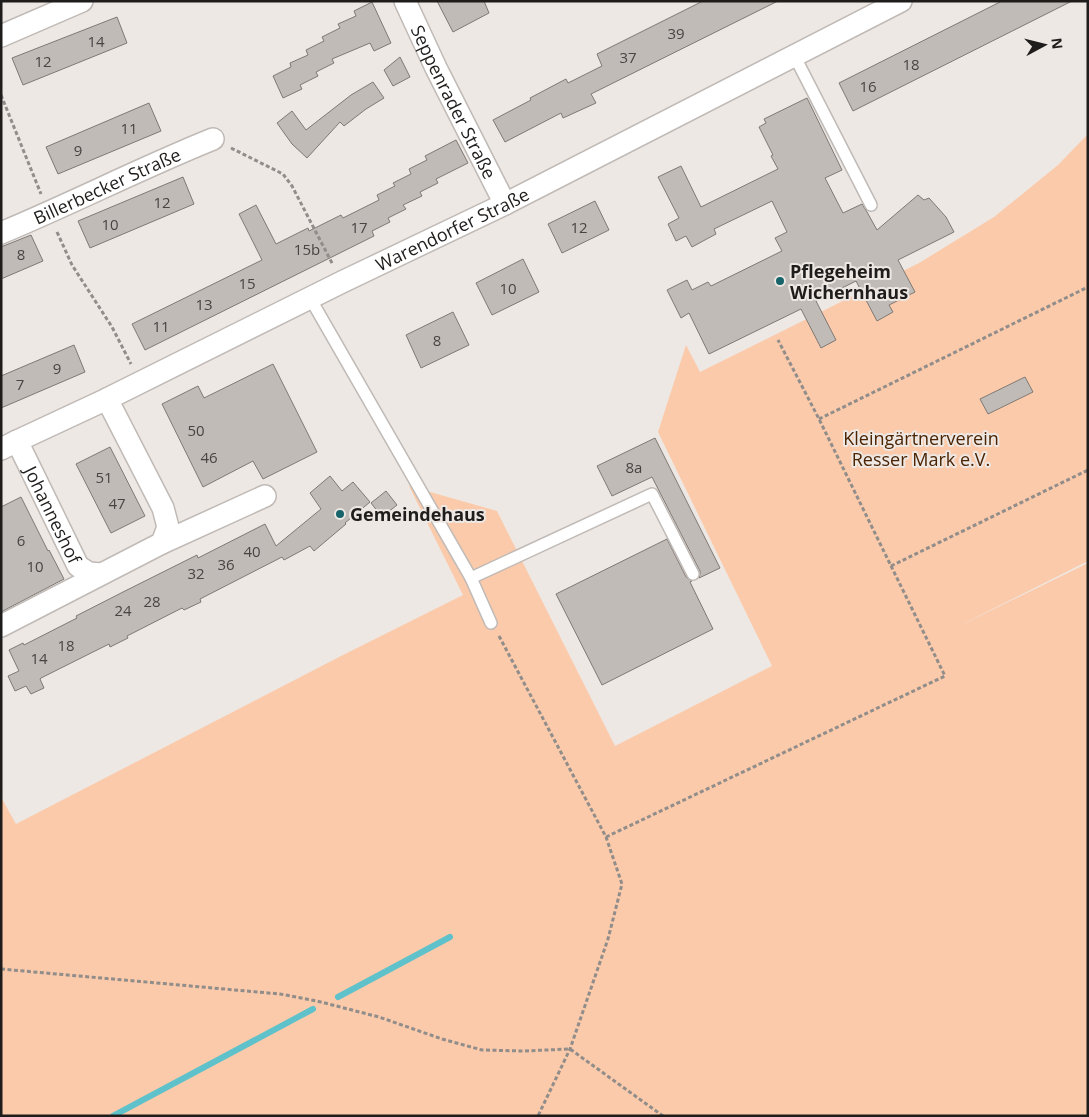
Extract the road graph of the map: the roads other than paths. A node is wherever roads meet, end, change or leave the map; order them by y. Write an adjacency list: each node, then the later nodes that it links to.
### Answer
1 (82, 1): 4 (street)
2 (405, 1): 7 (street, Seppenrader Straße)
3 (901, 1): 5 (street, Warendorfer Straße)
4 (1, 36)
5 (794, 56): 7 (street, Warendorfer Straße); 8 (lane)
6 (213, 139): 9 (street, Billerbecker Straße)
7 (505, 204): 10 (street, Warendorfer Straße)
8 (871, 205)
9 (1, 233)
10 (310, 298): 11 (street, Warendorfer Straße); 17 (lane)
11 (107, 399): 12 (street, Warendorfer Straße); 14 (street)
12 (9, 445): 15 (street, Johanneshof)
13 (265, 496): 14 (street, Johanneshof)
14 (162, 543): 15 (street, Johanneshof)
15 (101, 574): 19 (street, Johanneshof)
16 (693, 574): 17 (lane)
17 (471, 578): 18 (lane)
18 (491, 622)
19 (1, 626)

